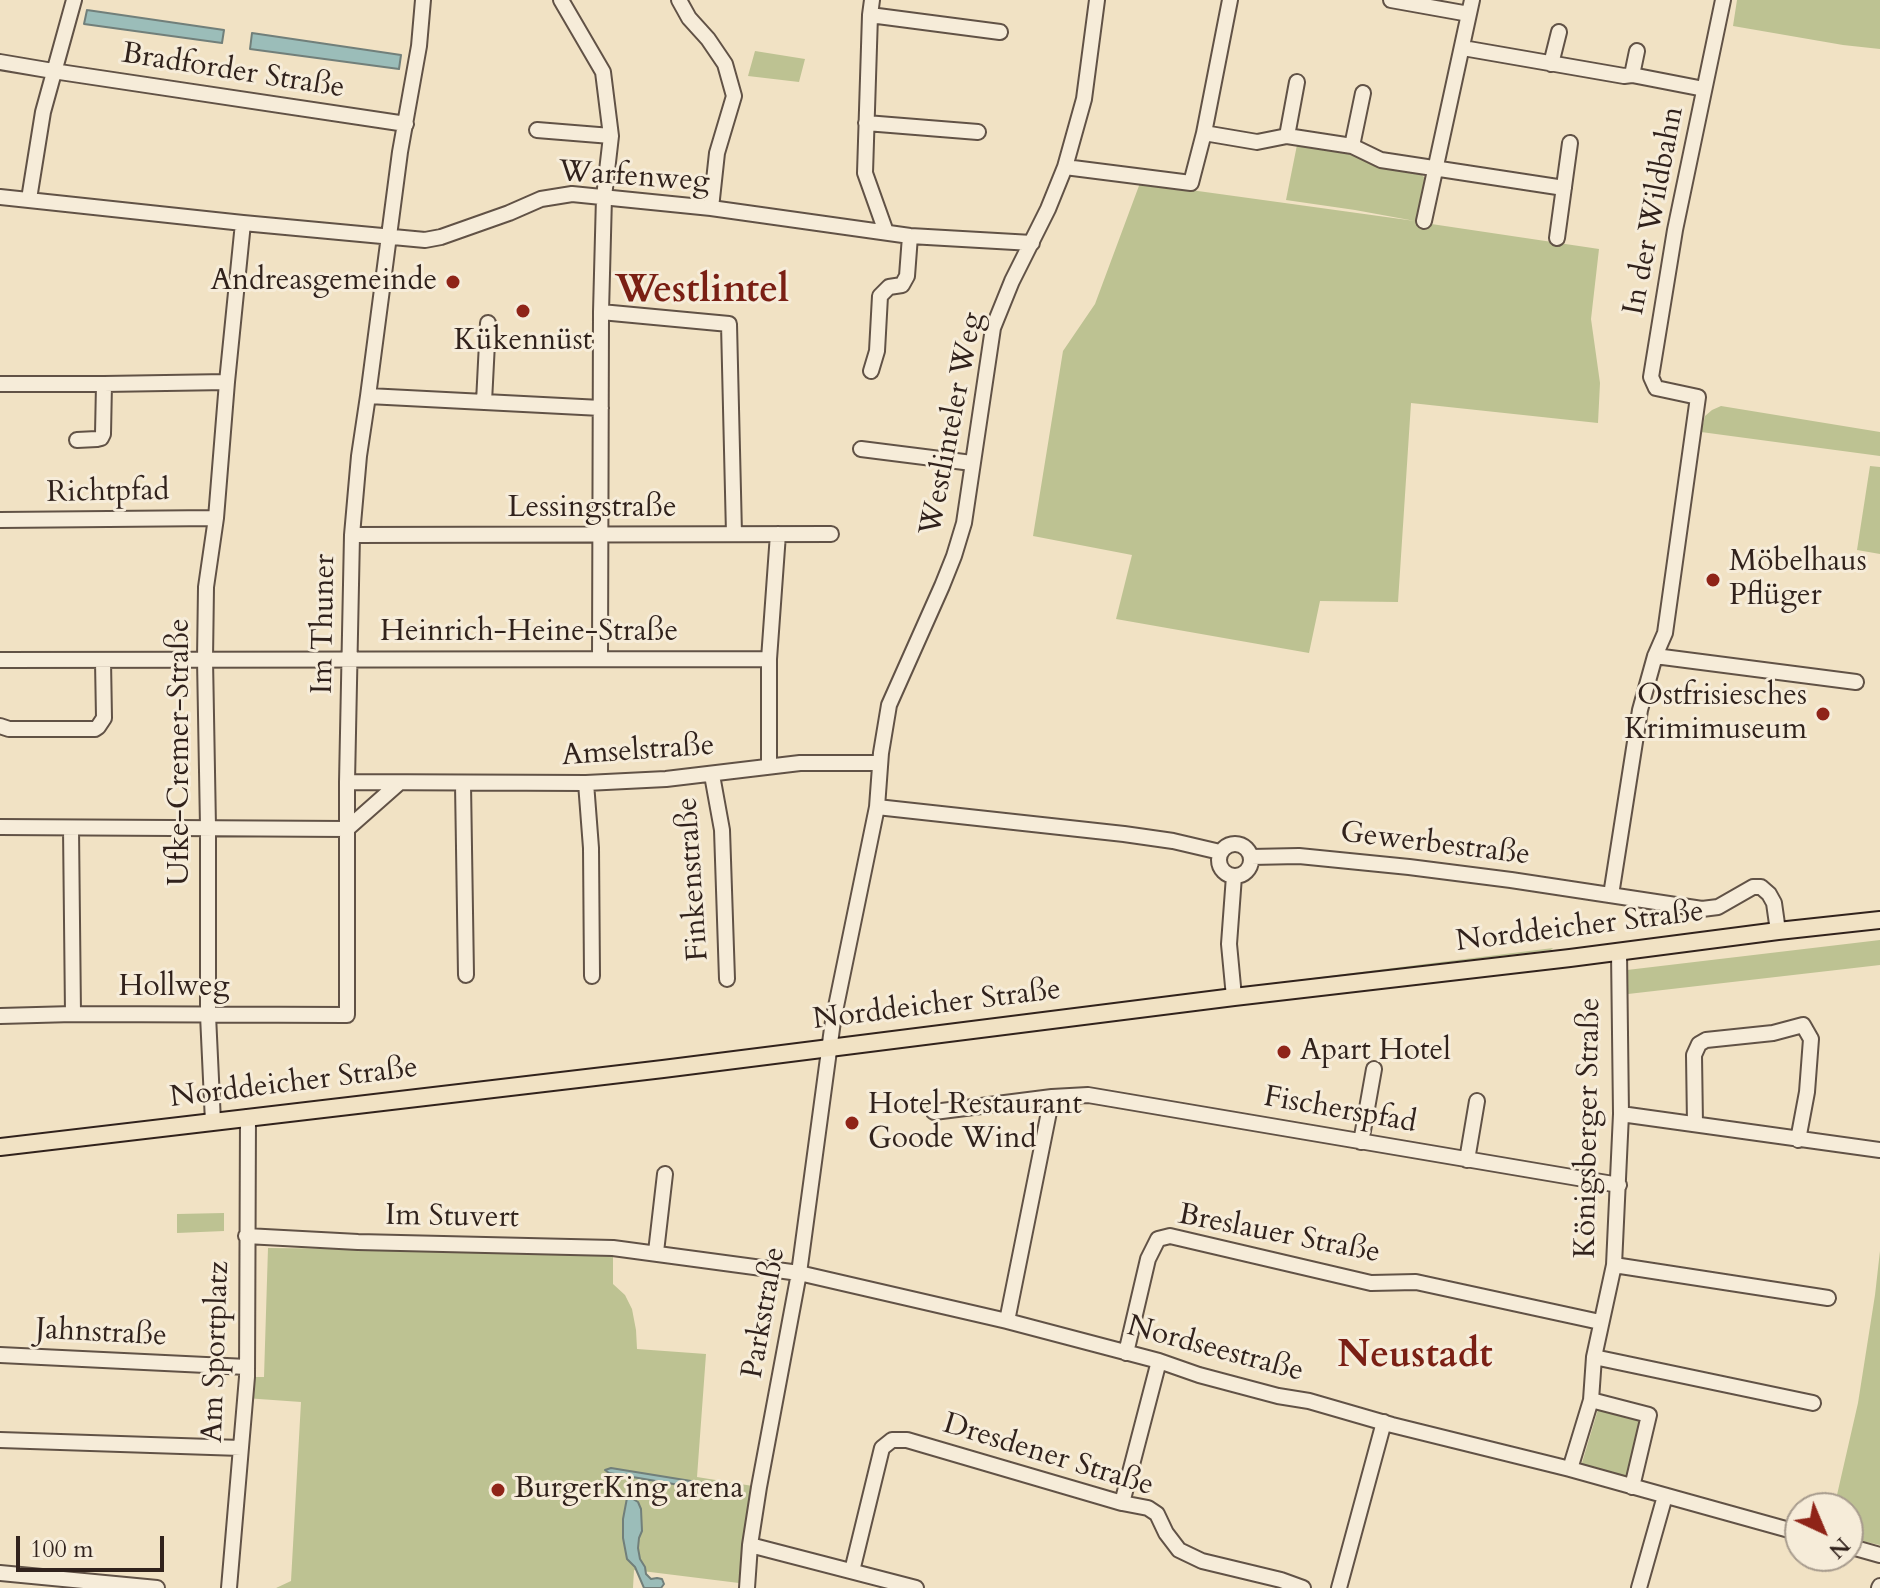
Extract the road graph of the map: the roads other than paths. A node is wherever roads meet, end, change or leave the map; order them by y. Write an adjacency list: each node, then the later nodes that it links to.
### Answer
1 (74, 0): 17 (street)
2 (423, 0): 23 (street, Im Thuner)
3 (561, 0): 27 (street)
4 (679, 0): 37 (street)
5 (1097, 0): 31 (street, Westlinteler Weg)
6 (1391, 0): 9 (street)
7 (1723, 0): 20 (street, In der Wildbahn)
8 (1229, 7): 26 (street)
9 (1471, 7): 13 (street)
10 (871, 8): 11 (street); 22 (street)
11 (1000, 32)
12 (1559, 32): 16 (street)
13 (1463, 48): 16 (street); 32 (street)
14 (1637, 51): 18 (street)
15 (0, 62): 17 (street, Bradforder Straße)
16 (1551, 64): 18 (street)
17 (53, 71): 23 (street, Bradforder Straße); 36 (street)
18 (1632, 75): 20 (street)
19 (1297, 82): 28 (street)
20 (1704, 89): 64 (street, In der Wildbahn)
21 (1363, 93): 30 (street)
22 (866, 123): 25 (street); 40 (street)
23 (406, 124): 42 (street, Im Thuner)
24 (537, 130): 27 (street)
25 (978, 132)
26 (1204, 133): 28 (street); 31 (street)
27 (611, 136): 35 (street)
28 (1287, 136): 30 (street)
29 (1570, 143): 33 (street)
30 (1352, 146): 32 (street)
31 (1065, 167): 44 (street, Westlinteler Weg)
32 (1435, 169): 33 (street); 38 (street)
33 (1564, 188): 43 (street)
34 (0, 197): 36 (street, Warfenweg)
35 (604, 197): 37 (street, Warfenweg); 42 (street, Warfenweg); 45 (street)
36 (29, 199): 39 (street, Warfenweg)
37 (711, 208): 40 (street, Warfenweg)
38 (1424, 221)
39 (243, 223): 42 (street, Warfenweg); 48 (street, Ufke-Cremer-Straße)
40 (886, 232): 41 (street, Warfenweg)
41 (910, 236): 44 (street, Warfenweg); 47 (street)
42 (388, 237): 51 (street, Im Thuner)
43 (1557, 238)
44 (1032, 243): 56 (street, Westlinteler Weg)
45 (601, 312): 53 (street); 59 (street)
46 (488, 323): 52 (street)
47 (871, 371)
48 (227, 382): 50 (street); 57 (street, Ufke-Cremer-Straße)
49 (0, 384): 50 (street)
50 (104, 384): 54 (street)
51 (368, 396): 52 (street); 62 (street, Im Thuner)
52 (484, 402): 53 (street)
53 (601, 408): 63 (street)
54 (77, 440)
55 (861, 449): 56 (street)
56 (972, 463): 73 (street, Westlinteler Weg)
57 (216, 518): 58 (street, Richtpfad); 65 (street, Ufke-Cremer-Straße)
58 (0, 520)
59 (734, 534): 60 (street, Lessingstraße); 63 (street, Lessingstraße)
60 (778, 534): 61 (street, Lessingstraße); 68 (street)
61 (831, 534)
62 (352, 535): 63 (street, Lessingstraße); 66 (street, Im Thuner)
63 (600, 536): 67 (street)
64 (1655, 656): 71 (street); 88 (street)
65 (205, 659): 66 (street, Heinrich-Heine-Straße); 70 (street, Heinrich-Heine-Straße); 82 (street, Ufke-Cremer-Straße)
66 (350, 659): 67 (street, Heinrich-Heine-Straße); 76 (street, Im Thuner)
67 (600, 659): 68 (street, Heinrich-Heine-Straße)
68 (769, 659): 74 (street)
69 (0, 660): 70 (street, Heinrich-Heine-Straße)
70 (103, 661): 72 (street)
71 (1856, 682)
72 (0, 726)
73 (880, 763): 74 (street, Amselstraße); 80 (street, Westlinteler Weg)
74 (769, 766): 75 (street, Amselstraße)
75 (712, 775): 78 (street, Amselstraße); 94 (street, Finkenstraße)
76 (347, 782): 77 (street, Amselstraße); 84 (street, Im Thuner)
77 (399, 783): 79 (street, Amselstraße); 84 (street)
78 (586, 783): 79 (street, Amselstraße); 93 (street)
79 (463, 784): 92 (street)
80 (877, 807): 85 (street, Gewerbestraße); 100 (street, Westlinteler Weg)
81 (0, 827): 83 (street)
82 (208, 827): 83 (street); 84 (street); 97 (street, Ufke-Cremer-Straße)
83 (71, 828): 96 (street)
84 (347, 829): 98 (street, Im Thuner)
85 (1220, 852): 86 (street, Gewerbestraße); 87 (street)
86 (1251, 857): 87 (street); 88 (street, Gewerbestraße)
87 (1234, 876): 95 (street)
88 (1611, 895): 90 (street, Gewerbestraße)
89 (1880, 920): 90 (main road, Norddeicher Straße)
90 (1778, 931): 91 (main road, Norddeicher Straße)
91 (1619, 952): 95 (main road, Norddeicher Straße); 105 (street, Königsberger Straße)
92 (466, 975)
93 (592, 976)
94 (727, 979)
95 (1234, 997): 100 (main road, Norddeicher Straße)
96 (73, 1014): 97 (street, Hollweg); 99 (street, Hollweg)
97 (208, 1015): 98 (street, Hollweg); 107 (street, Ufke-Cremer-Straße)
98 (347, 1015)
99 (0, 1016)
100 (829, 1047): 106 (main road, Norddeicher Straße); 119 (street, Parkstraße)
101 (1374, 1069): 110 (street)
102 (1052, 1097): 104 (street, Fischerspfad); 110 (street, Fischerspfad); 121 (street)
103 (1477, 1101): 113 (street)
104 (934, 1112)
105 (1621, 1114): 108 (street); 115 (street, Königsberger Straße)
106 (248, 1117): 107 (main road, Norddeicher Straße); 116 (street, Am Sportplatz)
107 (213, 1122): 111 (main road, Norddeicher Straße)
108 (1695, 1124): 109 (street); 109 (street)
109 (1798, 1140): 112 (street)
110 (1361, 1142): 113 (street, Fischerspfad)
111 (0, 1147)
112 (1880, 1150)
113 (1467, 1160): 115 (street, Fischerspfad)
114 (665, 1174): 117 (street)
115 (1619, 1185): 118 (street, Königsberger Straße)
116 (246, 1236): 117 (street, Im Stuvert); 127 (street, Am Sportplatz)
117 (656, 1252): 119 (street, Im Stuvert)
118 (1614, 1265): 120 (street); 122 (street, Königsberger Straße)
119 (799, 1273): 121 (street, Nordseestraße); 138 (street, Parkstraße)
120 (1828, 1298)
121 (1007, 1321): 123 (street, Nordseestraße)
122 (1600, 1322): 123 (street, Breslauer Straße); 125 (street, Königsberger Straße)
123 (1126, 1353): 126 (street, Nordseestraße)
124 (0, 1355): 127 (street, Jahnstraße)
125 (1594, 1357): 128 (street, Königsberger Straße); 129 (street)
126 (1159, 1361): 130 (street, Nordseestraße); 136 (street)
127 (247, 1367): 132 (street, Am Sportplatz)
128 (1591, 1400): 133 (street, Königsberger Straße); 134 (street)
129 (1813, 1403)
130 (1384, 1422): 133 (street, Nordseestraße); 146 (street)
131 (0, 1440): 132 (street)
132 (241, 1448): 142 (street, Am Sportplatz)
133 (1570, 1469): 134 (street, Nordseestraße)
134 (1632, 1487): 135 (street, Nordseestraße)
135 (1665, 1496): 137 (street, Nordseestraße); 147 (street)
136 (1122, 1503): 139 (street, Dresdener Straße); 145 (street, Dresdener Straße)
137 (1784, 1529)
138 (750, 1545): 139 (street); 143 (street, Parkstraße)
139 (852, 1571): 144 (street)
140 (0, 1573): 141 (street)
141 (157, 1588)
142 (229, 1588)
143 (747, 1588)
144 (916, 1588)
145 (1303, 1588)
146 (1339, 1588)
147 (1639, 1588)

